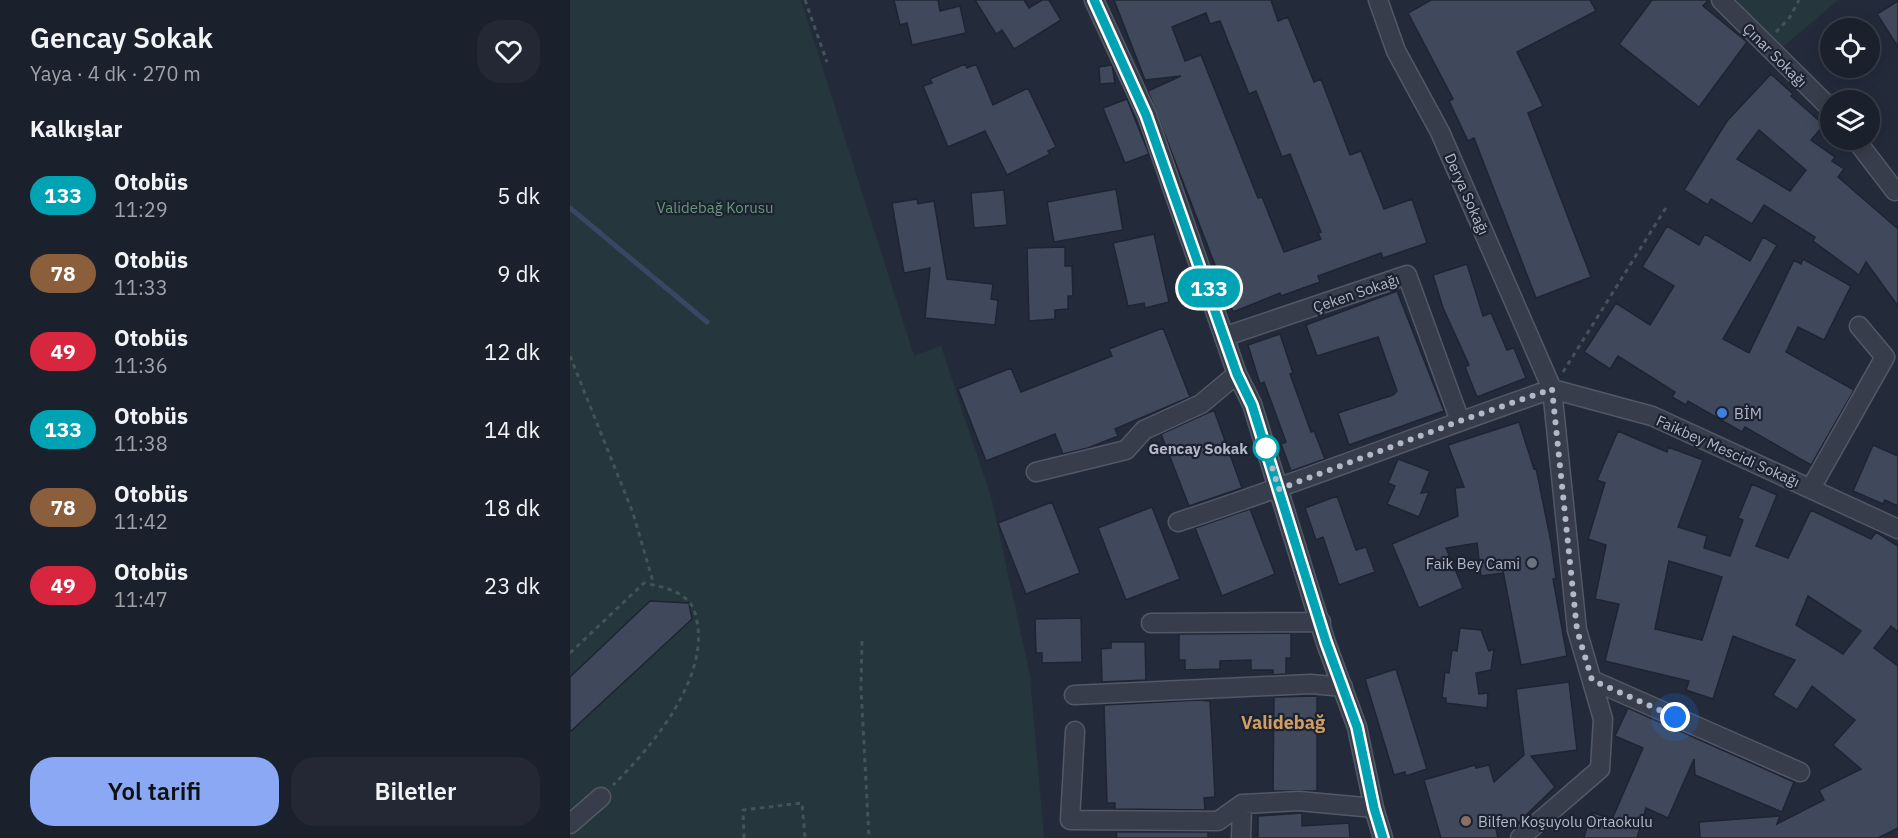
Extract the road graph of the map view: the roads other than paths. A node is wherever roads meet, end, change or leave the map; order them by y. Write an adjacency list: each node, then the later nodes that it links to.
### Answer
1 (1094, 0): 8 (street)
2 (1378, 0): 10 (street, Derya Sokağı)
3 (1721, 0): 4 (street, Çınar Sokağı)
4 (1820, 99)
5 (1864, 150): 6 (street)
6 (1895, 191)
7 (1859, 326): 13 (street)
8 (1226, 336): 9 (street); 11 (street, Çeken Sokağı)
9 (1237, 374): 12 (street); 14 (street)
10 (1552, 389): 11 (street); 13 (street, Faikbey Mescidi Sokağı); 19 (street, Derya Sokağı)
11 (1460, 421): 14 (street)
12 (1036, 472)
13 (1811, 488): 16 (street, Faikbey Mescidi Sokağı)
14 (1279, 489): 15 (street); 17 (street)
15 (1178, 522)
16 (1898, 529)
17 (1321, 622): 18 (street); 20 (street)
18 (1151, 623)
19 (1592, 680): 23 (street); 30 (street, Derya Sokağı)
20 (1343, 687): 21 (street); 25 (street)
21 (1074, 694)
22 (1075, 731): 24 (street)
23 (1800, 772)
24 (1242, 804): 25 (street); 28 (street)
25 (1374, 808): 29 (street)
26 (570, 818): 27 (street)
27 (570, 824)
28 (1241, 838)
29 (1383, 838)
30 (1520, 838)

